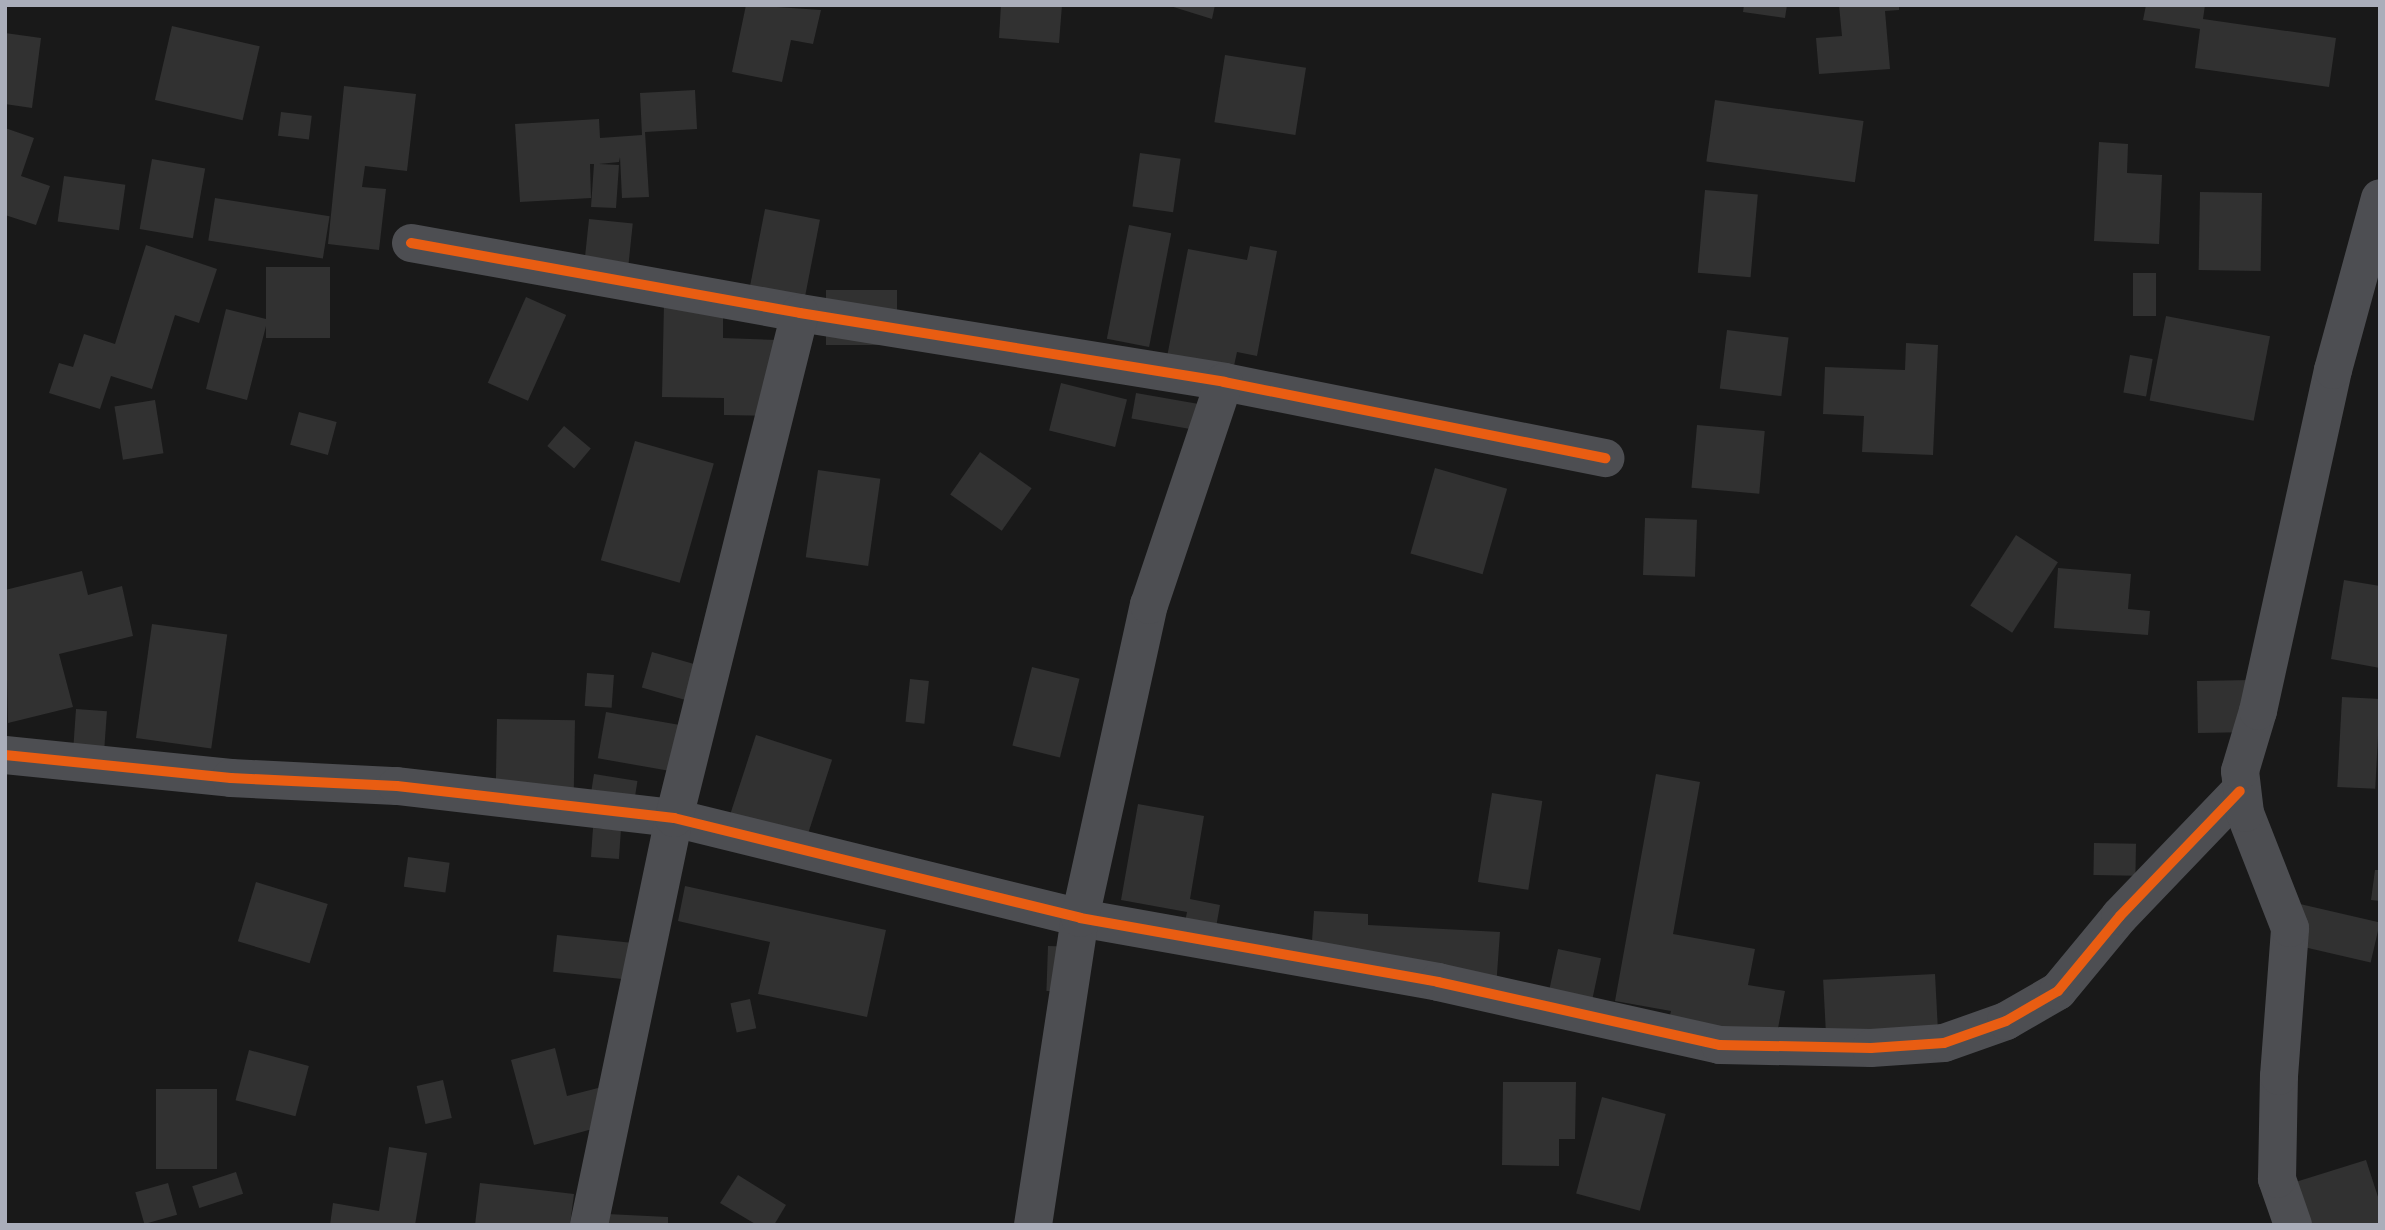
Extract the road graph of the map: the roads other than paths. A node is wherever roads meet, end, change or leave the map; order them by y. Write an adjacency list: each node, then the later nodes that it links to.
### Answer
1 (2380, 198): 7 (street)
2 (411, 243): 3 (street)
3 (800, 313): 4 (street); 8 (street)
4 (1224, 383): 5 (street); 9 (street)
5 (1606, 458)
6 (5, 755): 8 (street)
7 (2240, 791): 9 (street); 12 (street)
8 (674, 818): 9 (street); 10 (street)
9 (1080, 918): 11 (street)
10 (589, 1225)
11 (1033, 1225)
12 (2293, 1225)

